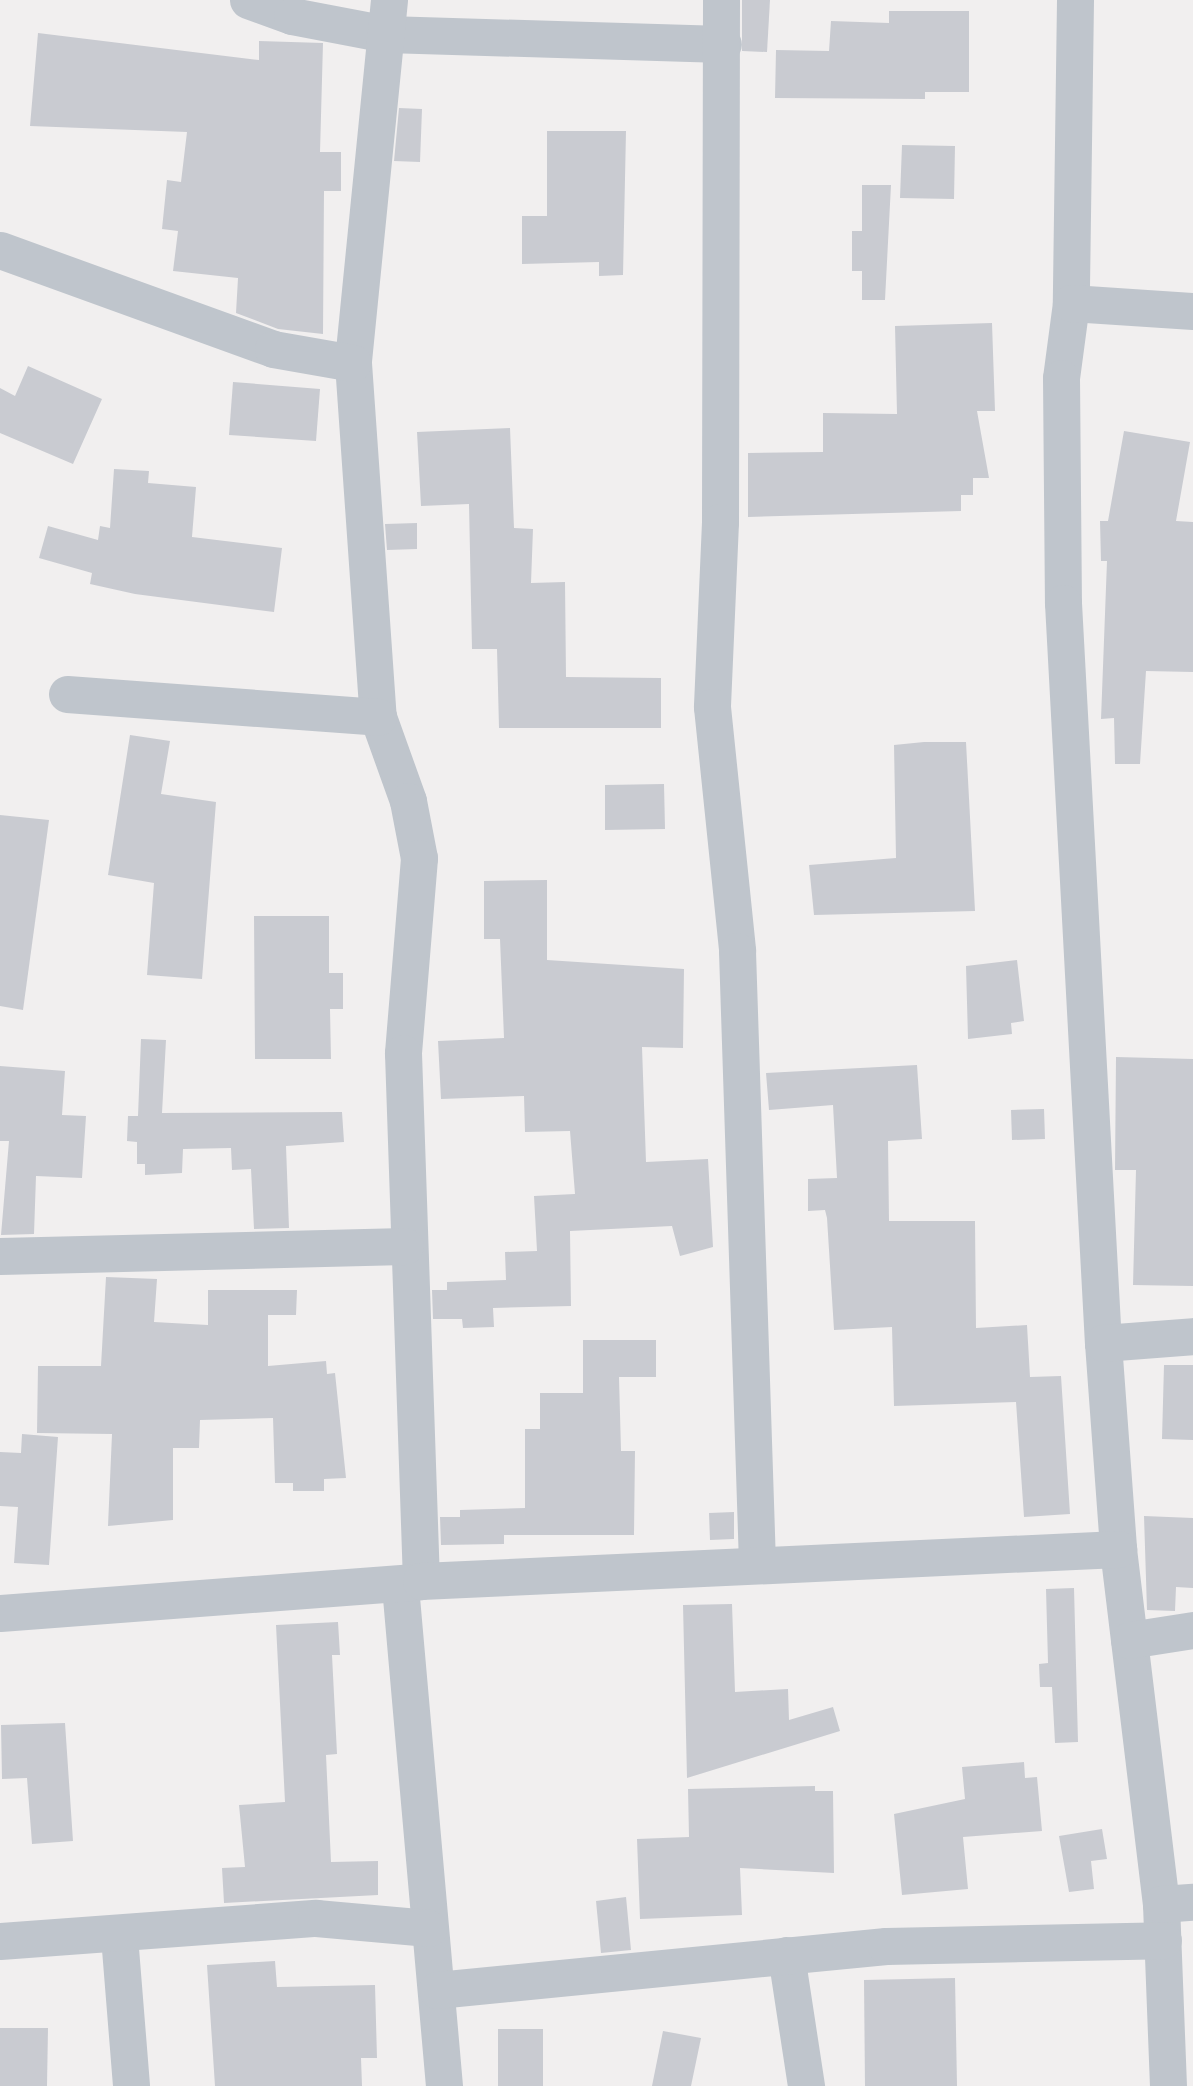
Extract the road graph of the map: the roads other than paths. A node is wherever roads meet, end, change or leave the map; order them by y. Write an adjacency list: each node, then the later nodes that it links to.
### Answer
1 (248, 0): 4 (street)
2 (721, 0): 5 (street)
3 (1075, 0): 7 (street)
4 (387, 17): 5 (street); 9 (street)
5 (723, 44): 17 (street)
6 (0, 250): 9 (street)
7 (1071, 303): 8 (street); 15 (street)
8 (1193, 311)
9 (353, 363): 11 (street)
10 (67, 694): 11 (street)
11 (378, 717): 12 (street)
12 (405, 1246): 13 (street); 18 (street)
13 (0, 1256)
14 (1193, 1336): 15 (street)
15 (1103, 1343): 16 (street)
16 (1118, 1549): 17 (street); 21 (street)
17 (757, 1563): 18 (street)
18 (411, 1584): 19 (street); 23 (street)
19 (0, 1613)
20 (1193, 1630): 21 (street)
21 (1129, 1640): 22 (street)
22 (1177, 1903): 25 (street)
23 (429, 1928): 24 (street); 28 (street)
24 (119, 1936): 26 (street); 29 (street)
25 (1163, 1940): 27 (street); 32 (street)
26 (0, 1941)
27 (786, 1955): 28 (street); 31 (street)
28 (437, 1990): 30 (street)
29 (131, 2086)
30 (444, 2086)
31 (806, 2086)
32 (1168, 2086)

